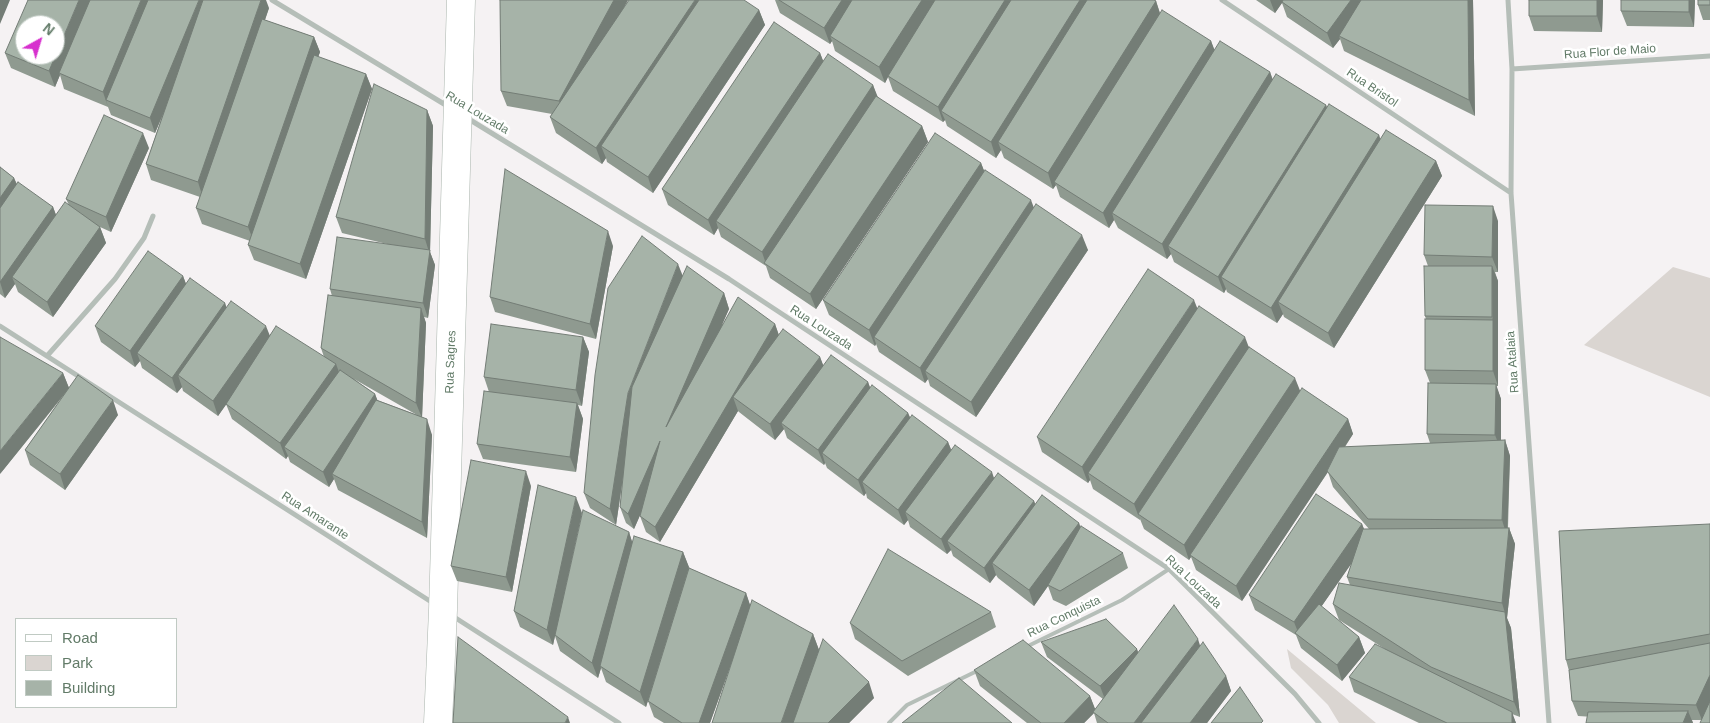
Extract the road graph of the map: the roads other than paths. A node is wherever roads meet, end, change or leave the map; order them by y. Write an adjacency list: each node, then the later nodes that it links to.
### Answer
1 (272, 0): 7 (street, Rua Louzada)
2 (461, 0): 7 (street, Rua Sagres)
3 (1222, 0): 8 (street, Rua Bristol)
4 (1508, 0): 6 (street, Rua Atalaia)
5 (1710, 56): 6 (street, Rua Flor de Maio)
6 (1512, 69): 8 (street, Rua Atalaia)
7 (458, 113): 12 (street, Rua Louzada); 13 (street, Rua Sagres)
8 (1511, 194): 20 (street, Rua Atalaia)
9 (153, 216): 11 (street)
10 (1, 328): 11 (street, Rua Amarante)
11 (47, 356): 13 (street, Rua Amarante)
12 (1169, 569): 14 (lane, Rua Conquista); 19 (street, Rua Louzada)
13 (443, 610): 16 (street, Rua Sagres); 17 (street, Rua Amarante)
14 (1023, 648)
15 (978, 670): 18 (lane)
16 (438, 723)
17 (619, 723)
18 (889, 723)
19 (1319, 723)
20 (1549, 723)

